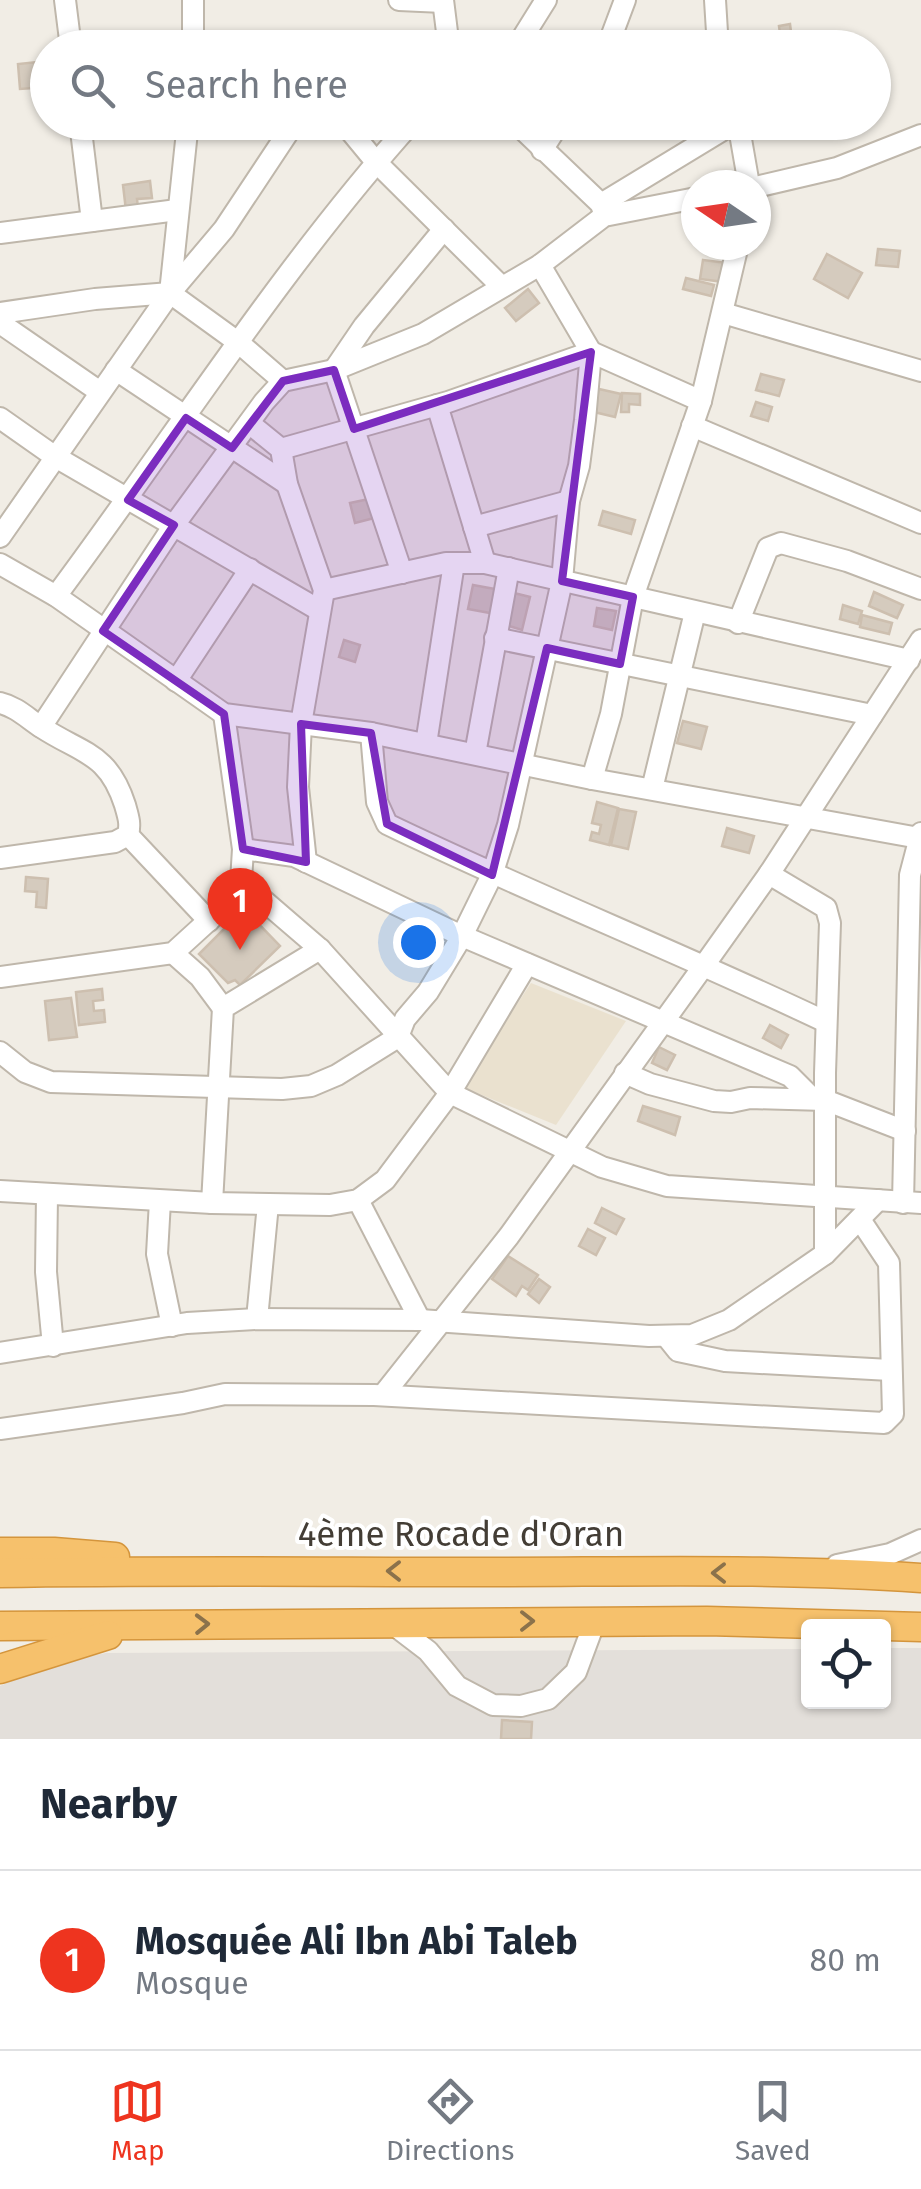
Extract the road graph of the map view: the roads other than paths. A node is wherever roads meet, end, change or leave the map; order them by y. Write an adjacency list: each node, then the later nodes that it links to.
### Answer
1 (65, 0): 8 (street)
2 (194, 0): 9 (street)
3 (398, 0): 7 (street)
4 (546, 0): 11 (street)
5 (626, 0): 12 (street)
6 (715, 0): 13 (street)
7 (443, 1): 10 (street)
8 (69, 30)
9 (193, 30)
10 (447, 30)
11 (527, 30)
12 (615, 30)
13 (717, 30)
14 (921, 135): 27 (street)
15 (82, 140): 31 (street)
16 (186, 140): 29 (street)
17 (284, 140): 37 (street)
18 (357, 140): 25 (street)
19 (396, 140): 25 (street)
20 (532, 140): 24 (street)
21 (548, 140): 24 (street)
22 (710, 140): 30 (street)
23 (742, 140): 26 (street)
24 (542, 150): 30 (street)
25 (376, 162): 32 (street); 41 (street)
26 (749, 170)
27 (771, 182)
28 (681, 200): 30 (street)
29 (177, 210): 31 (street); 37 (street)
30 (603, 210): 35 (street)
31 (92, 222): 33 (street)
32 (444, 229): 36 (street); 44 (street)
33 (0, 233)
34 (735, 260): 39 (street)
35 (540, 265): 36 (street); 42 (street)
36 (502, 287): 44 (street)
37 (170, 293): 38 (street); 41 (street); 43 (street)
38 (0, 313)
39 (723, 313): 45 (street); 48 (street)
40 (0, 323): 47 (street)
41 (239, 342): 46 (street); 51 (street)
42 (591, 352): 48 (street); 49 (street); 60 (street)
43 (116, 370): 47 (street); 51 (street)
44 (334, 370): 46 (street); 54 (street)
45 (921, 372)
46 (284, 381): 52 (street)
47 (100, 392): 57 (street)
48 (701, 402): 53 (street)
49 (437, 405): 54 (street); 63 (street)
50 (0, 418): 57 (street)
51 (186, 418): 55 (street); 59 (street)
52 (249, 423): 55 (street); 56 (street)
53 (692, 426): 61 (street); 74 (street)
54 (354, 429): 56 (street); 70 (street)
55 (232, 448): 58 (street); 62 (street)
56 (281, 449): 58 (street)
57 (54, 456): 59 (street); 64 (street)
58 (287, 484): 75 (street)
59 (128, 500): 62 (street); 73 (street)
60 (570, 502): 63 (street); 71 (street)
61 (921, 524)
62 (174, 525): 69 (street); 78 (street)
63 (474, 527): 66 (street)
64 (0, 537)
65 (454, 563): 66 (street); 70 (street); 92 (street)
66 (485, 563): 68 (street)
67 (0, 564): 73 (street)
68 (509, 568): 71 (street); 79 (street)
69 (250, 569): 75 (street); 85 (street)
70 (402, 573): 75 (street)
71 (562, 581): 74 (street); 81 (street)
72 (921, 588): 77 (street)
73 (56, 596): 78 (street)
74 (633, 596): 76 (street); 83 (street)
75 (322, 600): 89 (street)
76 (696, 612): 77 (street); 84 (street)
77 (738, 623): 82 (street)
78 (103, 631): 85 (street); 90 (street)
79 (494, 638): 81 (street); 93 (street)
80 (921, 640): 82 (street)
81 (547, 648): 83 (street); 94 (street)
82 (909, 660): 88 (street)
83 (620, 664): 84 (street); 95 (street)
84 (681, 677): 88 (street); 96 (street)
85 (176, 681): 87 (street)
86 (0, 703): 90 (street)
87 (224, 714): 89 (street); 100 (street)
88 (872, 715): 97 (street)
89 (300, 724): 91 (street); 102 (street)
90 (41, 728): 98 (street)
91 (371, 733): 92 (street); 104 (street)
92 (426, 744): 93 (street)
93 (475, 754): 94 (street)
94 (522, 764): 95 (street); 104 (street)
95 (592, 779): 96 (street)
96 (652, 789): 97 (street)
97 (804, 819): 99 (street); 103 (street)
98 (128, 836): 101 (street); 106 (street)
99 (920, 836): 124 (street)
100 (244, 850): 102 (street); 105 (street)
101 (0, 858)
102 (306, 862): 107 (street)
103 (769, 874): 111 (street); 115 (street)
104 (492, 875): 107 (street); 111 (street)
105 (241, 881): 106 (street); 108 (street)
106 (210, 921): 109 (street)
107 (462, 936): 110 (street); 116 (street)
108 (320, 949): 113 (street); 116 (street)
109 (173, 952): 112 (street); 113 (street)
110 (528, 964): 114 (street); 121 (street)
111 (705, 964): 114 (street); 115 (street)
112 (0, 977)
113 (223, 1008): 120 (street)
114 (660, 1022): 118 (street); 119 (street)
115 (826, 1022): 123 (street)
116 (398, 1037): 120 (street); 121 (street)
117 (0, 1052): 120 (street)
118 (753, 1059): 122 (street); 123 (street)
119 (625, 1073): 122 (street); 125 (street)
120 (220, 1086): 132 (street)
121 (450, 1092): 125 (street); 130 (street)
122 (750, 1098): 123 (street)
123 (819, 1099): 124 (street); 128 (street)
124 (905, 1131): 133 (street)
125 (568, 1152): 128 (street); 138 (street)
126 (0, 1191): 127 (street)
127 (46, 1195): 129 (street); 141 (street)
128 (826, 1196): 131 (street); 136 (street)
129 (160, 1200): 132 (street); 139 (street)
130 (358, 1200): 134 (street); 138 (street)
131 (878, 1200): 133 (street); 135 (street)
132 (212, 1203): 134 (street)
133 (912, 1203)
134 (268, 1204): 137 (street)
135 (861, 1221): 136 (street); 143 (street)
136 (825, 1254): 140 (street)
137 (258, 1319): 138 (street); 139 (street)
138 (430, 1321): 140 (street); 144 (street)
139 (172, 1326): 141 (street)
140 (666, 1336): 143 (street)
141 (52, 1346): 142 (street)
142 (0, 1354)
143 (890, 1370): 144 (street)
144 (383, 1395): 145 (street)
145 (0, 1428)
146 (921, 1540): 150 (street)
147 (0, 1552): 148 (highway)
148 (185, 1570): 149 (highway, 4ème Rocade d'Oran); 150 (highway, 4ème Rocade d'Oran, one-way to 148)
149 (0, 1573)
150 (786, 1574): 151 (highway, 4ème Rocade d'Oran)
151 (921, 1578)
152 (595, 1621): 153 (highway, one-way to 152); 153 (street); 156 (highway)
153 (390, 1622): 154 (highway, one-way to 153)
154 (148, 1624): 155 (highway); 157 (highway)
155 (0, 1626)
156 (921, 1626)
157 (0, 1669)

